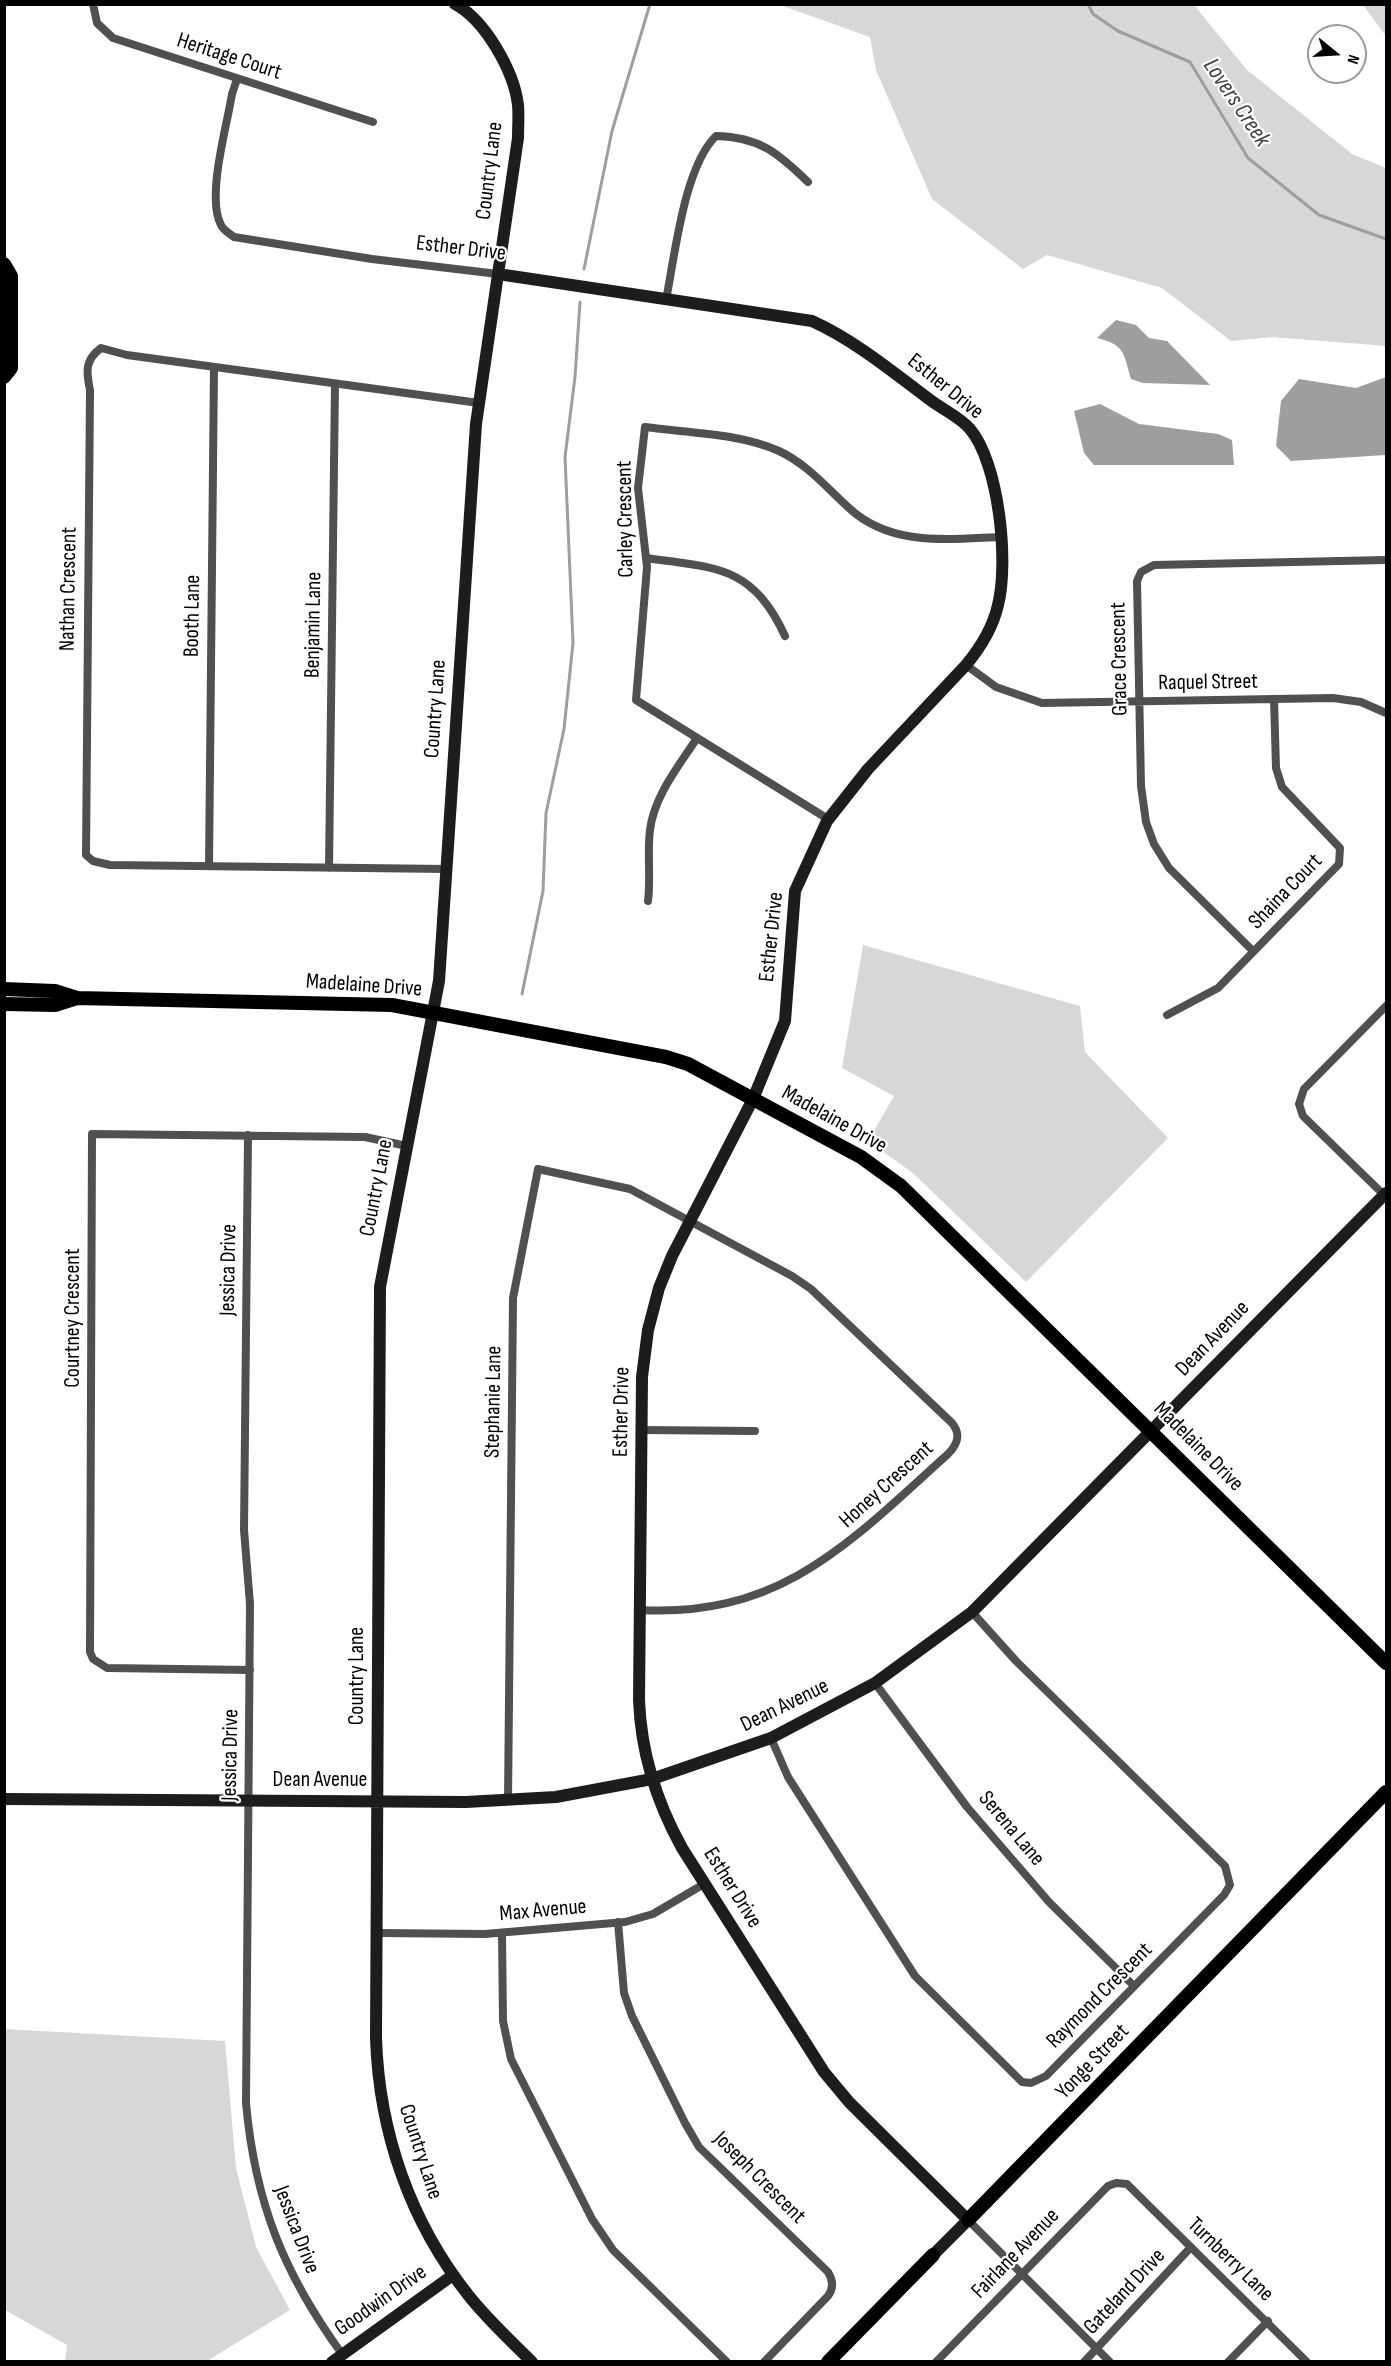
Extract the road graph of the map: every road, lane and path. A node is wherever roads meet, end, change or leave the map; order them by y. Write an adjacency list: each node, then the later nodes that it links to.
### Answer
1 (93, 4): 3 (street, Heritage Court)
2 (454, 4): 7 (street, Country Lane)
3 (237, 79): 4 (street, Heritage Court); 7 (street, Esther Drive)
4 (373, 122)
5 (808, 182): 8 (street)
6 (4, 264): 10 (main road)
7 (498, 274): 8 (street, Esther Drive); 12 (street, Country Lane)
8 (666, 300): 13 (street, Esther Drive)
9 (214, 367): 11 (street, Nathan Crescent); 23 (street, Booth Lane); 23 (street, Nathan Crescent)
10 (4, 377)
11 (335, 384): 12 (street, Nathan Crescent); 24 (street, Benjamin Lane)
12 (479, 403): 25 (street, Country Lane)
13 (1001, 537): 14 (street, Carley Crescent); 17 (street, Esther Drive)
14 (646, 558): 16 (street); 21 (street, Carley Crescent)
15 (1386, 560): 19 (street, Grace Crescent)
16 (785, 636)
17 (966, 665): 19 (street, Raquel Street); 22 (street, Esther Drive)
18 (1274, 699): 19 (street, Raquel Street); 20 (street, Raquel Street); 27 (street, Shaina Court)
19 (1139, 702): 27 (street, Grace Crescent)
20 (1386, 713)
21 (697, 738): 22 (street, Carley Crescent); 26 (street)
22 (828, 819): 34 (street, Esther Drive)
23 (209, 866): 24 (street, Nathan Crescent)
24 (329, 868): 25 (street, Nathan Crescent)
25 (446, 869): 32 (street, Country Lane)
26 (648, 901)
27 (1253, 951): 33 (street, Shaina Court)
28 (4, 989): 29 (main road, Madelaine Drive)
29 (77, 998): 30 (main road, Madelaine Drive); 32 (main road, Madelaine Drive)
30 (4, 1004)
31 (1386, 1006): 37 (street)
32 (434, 1012): 34 (main road, Madelaine Drive); 36 (street, Country Lane)
33 (1167, 1015)
34 (753, 1099): 38 (street, Esther Drive); 41 (main road, Madelaine Drive)
35 (248, 1135): 36 (street, Courtney Crescent); 45 (street, Jessica Drive); 45 (street, Courtney Crescent)
36 (407, 1146): 53 (street, Country Lane)
37 (1385, 1194): 41 (street, Dean Avenue)
38 (690, 1221): 39 (street, Esther Drive); 42 (street, Honey Crescent); 51 (street, Stephanie Lane)
39 (642, 1430): 40 (street); 42 (street, Esther Drive)
40 (754, 1431)
41 (1152, 1432): 43 (street, Dean Avenue); 44 (main road, Madelaine Drive)
42 (640, 1610): 48 (street, Esther Drive)
43 (972, 1612): 46 (street, Dean Avenue); 58 (street, Raymond Crescent)
44 (1386, 1662)
45 (250, 1670): 52 (street, Jessica Drive)
46 (875, 1683): 47 (street, Dean Avenue); 58 (street, Serena Lane)
47 (771, 1738): 48 (street, Dean Avenue); 58 (street, Raymond Crescent)
48 (652, 1779): 51 (street, Dean Avenue); 54 (street, Esther Drive)
49 (1386, 1792): 60 (main road, Yonge Street)
50 (4, 1799): 52 (street, Dean Avenue)
51 (508, 1800): 53 (street, Dean Avenue)
52 (248, 1801): 53 (street, Dean Avenue); 67 (street, Jessica Drive)
53 (377, 1801): 56 (street, Country Lane)
54 (704, 1884): 55 (street, Max Avenue); 60 (street, Esther Drive)
55 (618, 1923): 57 (street, Max Avenue); 70 (street, Joseph Crescent)
56 (377, 1933): 57 (street, Max Avenue); 64 (street, Country Lane)
57 (502, 1933): 69 (street)
58 (1134, 1986)
59 (1127, 2184): 61 (street, Turnberry Lane); 63 (street, Fairlane Avenue)
60 (968, 2220): 62 (street, Yonge Street); 63 (street)
61 (1191, 2247): 65 (street, Turnberry Lane); 66 (street, Gateland Drive)
62 (933, 2255): 71 (main road, Yonge Street)
63 (1023, 2274): 66 (street); 72 (street, Fairlane Avenue)
64 (453, 2275): 67 (street, Goodwin Drive); 68 (street, Country Lane)
65 (1268, 2321): 75 (street); 76 (street, Turnberry Lane)
66 (1097, 2349): 73 (street, Gateland Drive); 74 (street)
67 (337, 2358)
68 (532, 2361)
69 (727, 2361)
70 (764, 2361)
71 (828, 2361)
72 (936, 2361)
73 (1084, 2361)
74 (1110, 2361)
75 (1228, 2361)
76 (1307, 2361)

